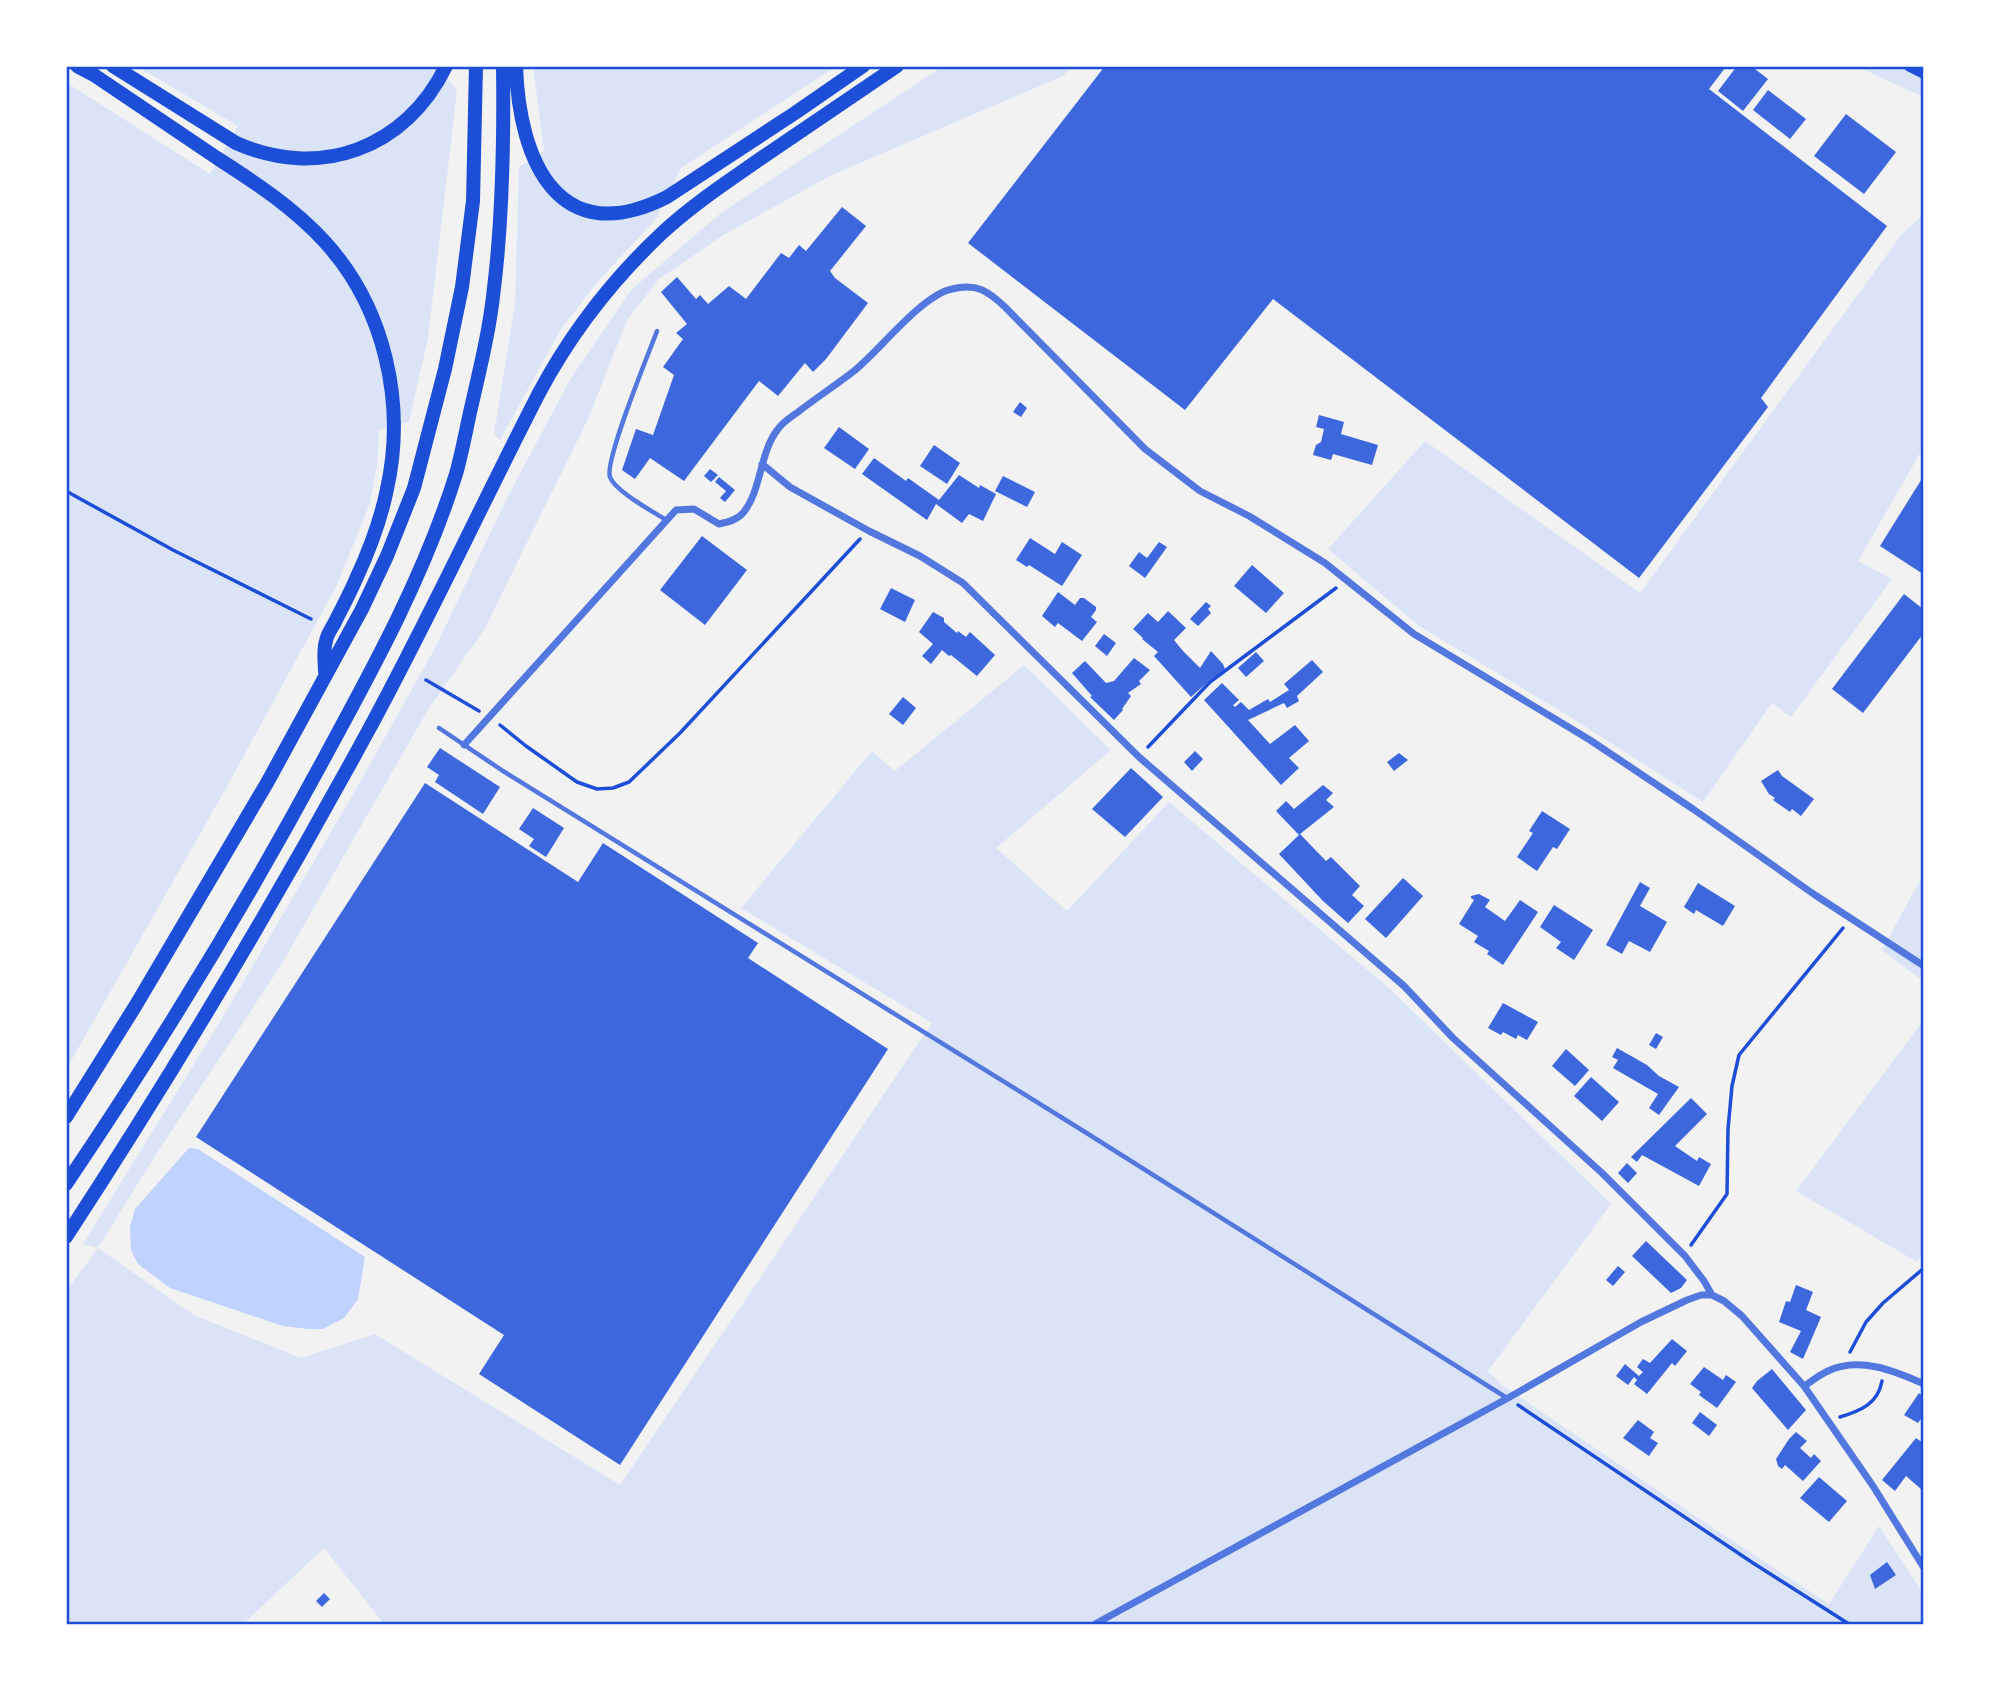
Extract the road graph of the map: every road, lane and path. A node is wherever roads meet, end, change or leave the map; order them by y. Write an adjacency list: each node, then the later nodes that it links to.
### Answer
1 (77, 66): 18 (highway)
2 (113, 66): 3 (highway)
3 (446, 66)
4 (476, 66): 18 (highway)
5 (503, 66): 27 (highway)
6 (516, 66): 7 (highway)
7 (863, 66)
8 (897, 66): 28 (highway)
9 (1910, 66): 10 (main road)
10 (1923, 73)
11 (657, 331): 14 (lane)
12 (762, 464): 14 (street); 15 (street); 16 (street)
13 (66, 491): 17 (path)
14 (666, 520): 20 (street)
15 (869, 531): 20 (path); 23 (street)
16 (1346, 580): 23 (path); 24 (street)
17 (311, 619)
18 (325, 675): 26 (highway)
19 (426, 680): 20 (path)
20 (488, 717): 22 (street)
21 (439, 728): 22 (lane)
22 (464, 745): 36 (lane)
23 (1139, 757): 29 (street)
24 (1851, 918): 25 (street); 29 (path)
25 (1923, 966)
26 (66, 1117)
27 (66, 1184)
28 (66, 1237)
29 (1685, 1256): 31 (street)
30 (1923, 1268): 32 (path)
31 (1712, 1295): 35 (street); 36 (street)
32 (1850, 1365): 33 (street); 35 (street)
33 (1884, 1369): 34 (street); 37 (path)
34 (1923, 1384)
35 (1804, 1386): 37 (street)
36 (1508, 1398): 39 (street); 40 (path)
37 (1828, 1421): 38 (street)
38 (1923, 1567)
39 (1095, 1625)
40 (1849, 1625)

